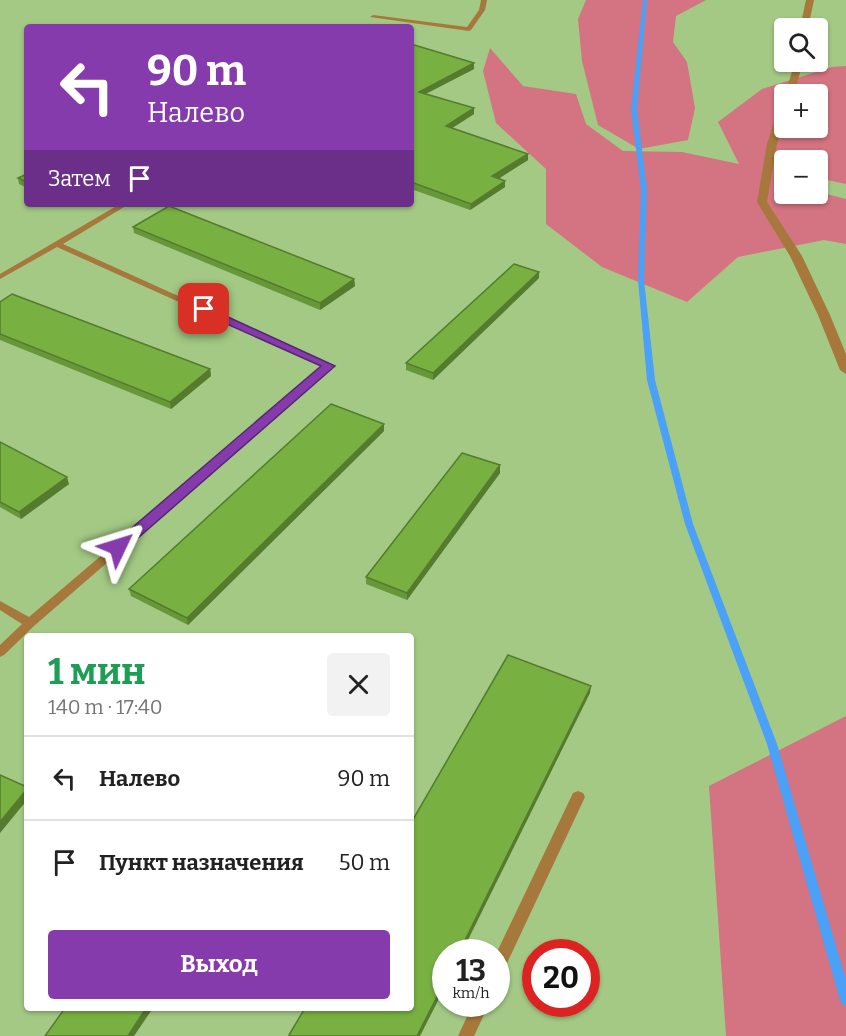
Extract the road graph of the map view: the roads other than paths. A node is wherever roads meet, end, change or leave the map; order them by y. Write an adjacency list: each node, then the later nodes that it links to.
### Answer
1 (484, 0): 3 (lane)
2 (810, 0): 4 (street)
3 (373, 17)
4 (806, 18)
5 (774, 138): 9 (street)
6 (120, 207): 7 (lane)
7 (57, 244): 8 (lane); 11 (lane)
8 (0, 277)
9 (844, 362)
10 (0, 605): 11 (lane)
11 (30, 623): 12 (lane)
12 (0, 652)
13 (578, 797): 14 (lane)
14 (510, 941)
15 (476, 1017): 16 (lane)
16 (466, 1036)

